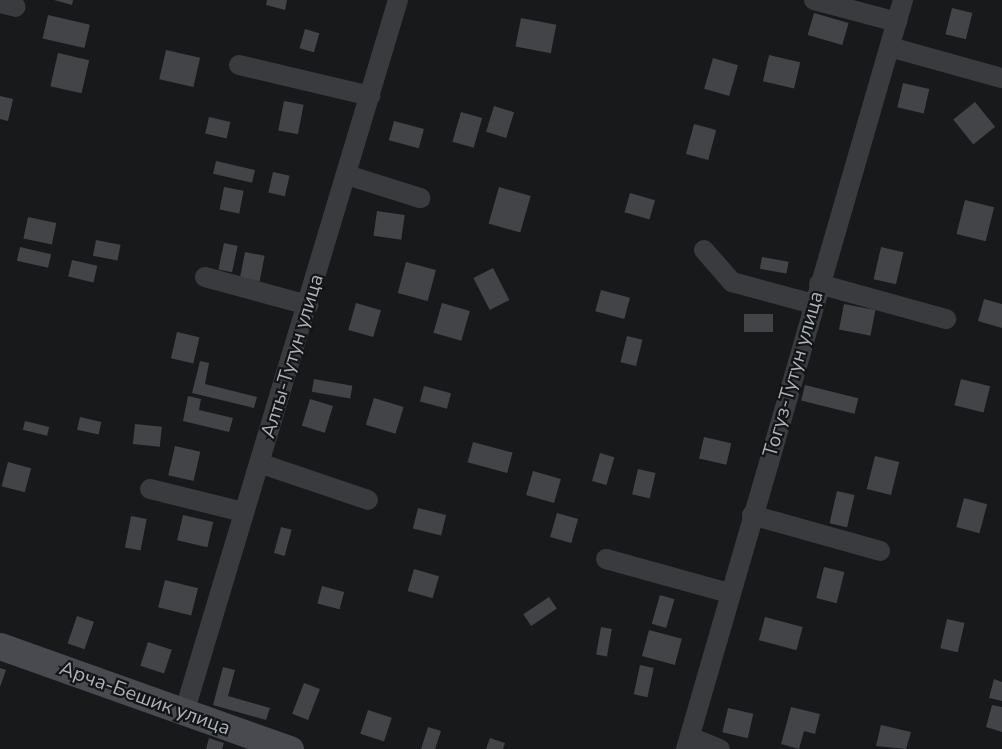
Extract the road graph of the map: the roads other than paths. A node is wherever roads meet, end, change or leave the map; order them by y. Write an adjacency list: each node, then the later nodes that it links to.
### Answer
1 (398, 0): 8 (street, Алты-Тутун улица)
2 (814, 0): 4 (street)
3 (903, 0): 4 (street, Тогуз-Тутун улица)
4 (897, 22): 5 (street, Тогуз-Тутун улица)
5 (890, 47): 7 (street); 13 (street, Тогуз-Тутун улица)
6 (239, 65): 8 (street)
7 (1002, 78)
8 (370, 96): 9 (street, Алты-Тутун улица)
9 (347, 175): 10 (street); 15 (street, Алты-Тутун улица)
10 (420, 198)
11 (704, 250): 14 (street)
12 (205, 277): 15 (street)
13 (819, 284): 14 (street, Тогуз-Тутун улица); 16 (street)
14 (813, 304): 21 (street, Тогуз-Тутун улица)
15 (308, 305): 17 (street, Алты-Тутун улица)
16 (946, 319)
17 (259, 463): 19 (street); 20 (street, Алты-Тутун улица)
18 (150, 489): 20 (street)
19 (368, 500)
20 (243, 512): 26 (street, Алты-Тутун улица)
21 (752, 515): 22 (street); 24 (street, Тогуз-Тутун улица)
22 (880, 551)
23 (606, 559): 24 (street)
24 (729, 593): 27 (street, Тогуз-Тутун улица)
25 (0, 646): 26 (street, Арча-Бешик улица)
26 (184, 712): 28 (street, Арча-Бешик улица)
27 (688, 743): 29 (street)
28 (290, 749)
29 (720, 749)

